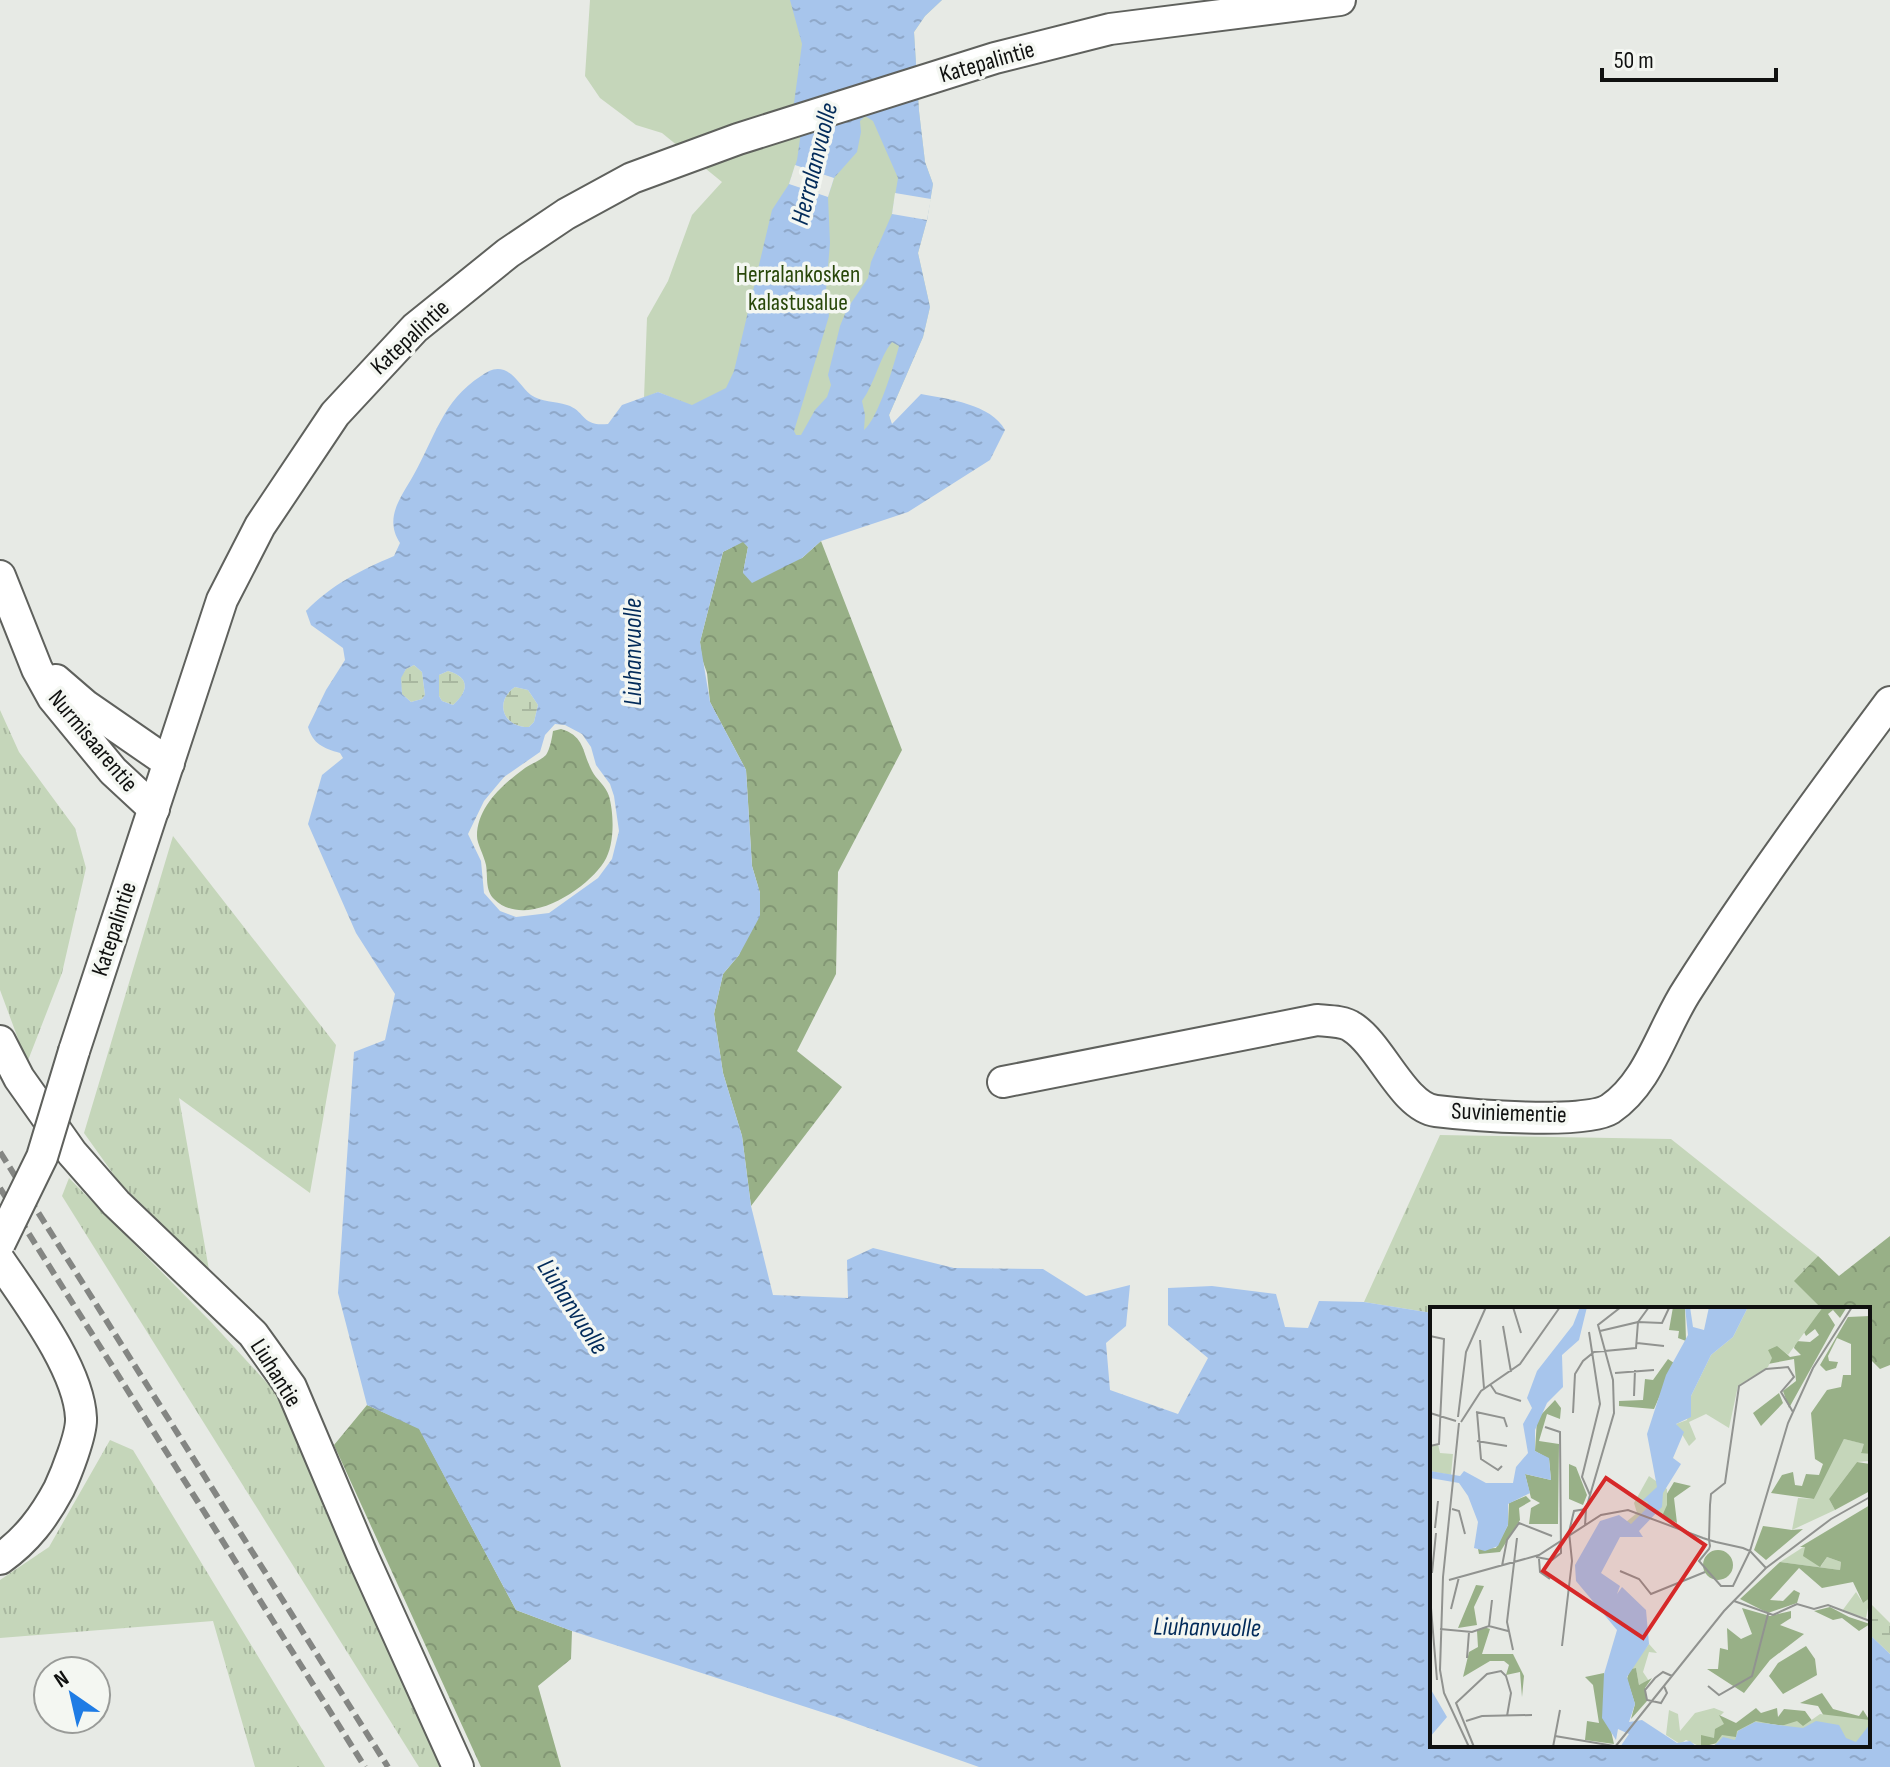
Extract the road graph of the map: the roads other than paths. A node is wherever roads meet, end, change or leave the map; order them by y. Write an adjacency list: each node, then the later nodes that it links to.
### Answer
1 (1340, 0): 5 (street, Katepalintie)
2 (0, 576): 3 (street, Nurmisaarentie)
3 (37, 669): 5 (street, Nurmisaarentie); 6 (street, Nurmisaarentie)
4 (1890, 702): 8 (street, Suviniementie)
5 (169, 763): 6 (street, Katepalintie)
6 (154, 809): 9 (street, Katepalintie, bridge)
7 (0, 1041): 12 (street, Liuhantie)
8 (1003, 1082)
9 (0, 1243)
10 (0, 1261): 11 (street)
11 (0, 1559)
12 (458, 1767)

